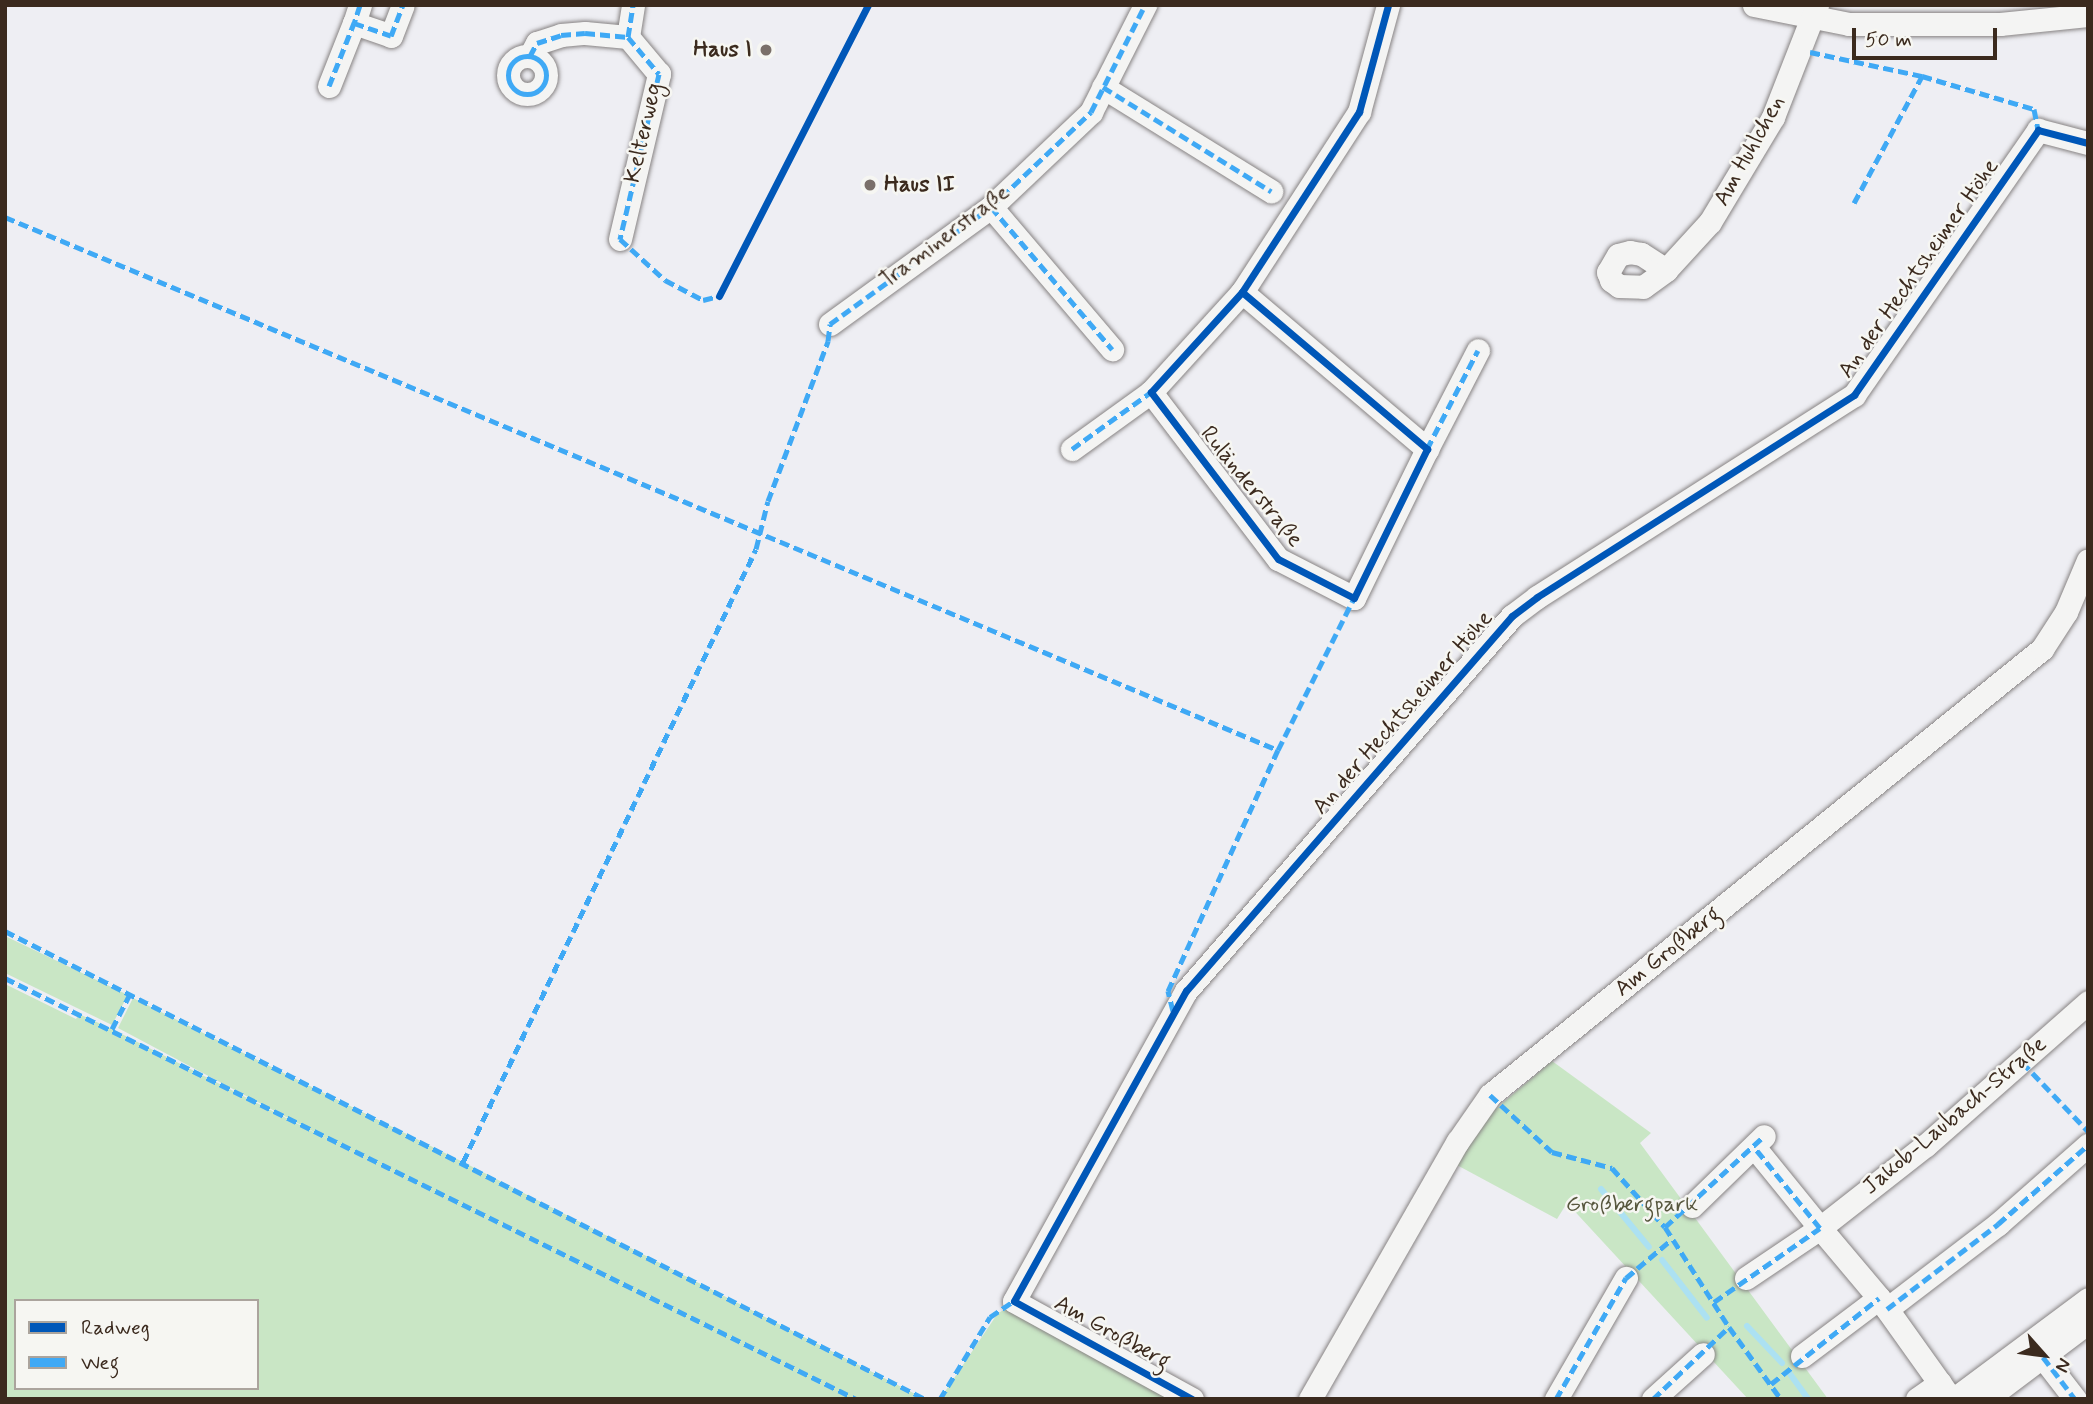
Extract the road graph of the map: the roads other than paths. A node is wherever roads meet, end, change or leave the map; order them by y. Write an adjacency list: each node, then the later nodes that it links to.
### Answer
1 (403, 5): 6 (street)
2 (633, 5): 9 (street)
3 (1145, 5): 12 (street, Traminerstraße)
4 (1388, 5): 18 (street)
5 (1754, 5): 7 (street)
6 (356, 11): 11 (street)
7 (1815, 12): 8 (street); 17 (street, Am Huhlchen)
8 (2088, 15)
9 (628, 37): 10 (street); 16 (street, Kelterweg)
10 (530, 56)
11 (329, 86)
12 (1102, 86): 14 (street); 15 (street, Traminerstraße)
13 (2088, 143): 33 (street, An der Hechtsheimer Höhe)
14 (1271, 191)
15 (991, 207): 19 (street, Traminerstraße); 20 (street)
16 (620, 239)
17 (1666, 270)
18 (1242, 292): 22 (street); 24 (street)
19 (830, 324)
20 (1112, 349)
21 (1478, 350): 24 (street, Ruländerstraße)
22 (1150, 392): 23 (street); 24 (street, Ruländerstraße)
23 (1072, 449)
24 (1427, 449)
25 (2088, 560): 41 (street, Am Großberg)
26 (2088, 1002): 29 (street, Jakob-Laubach-Straße)
27 (2088, 1145): 34 (street)
28 (1692, 1206): 29 (street)
29 (1820, 1228): 31 (street, Jakob-Laubach-Straße); 34 (street)
30 (1626, 1278): 42 (street)
31 (1746, 1278)
32 (2088, 1298): 36 (street)
33 (1014, 1301): 40 (street, Am Großberg)
34 (1883, 1304): 38 (street); 39 (street)
35 (2088, 1322): 36 (street)
36 (2037, 1350): 39 (street); 45 (street); 46 (street)
37 (1703, 1354): 43 (street)
38 (1802, 1356)
39 (1948, 1393): 44 (street)
40 (1192, 1399)
41 (1310, 1399)
42 (1556, 1399)
43 (1654, 1399)
44 (1917, 1399)
45 (1986, 1399)
46 (2075, 1399)

